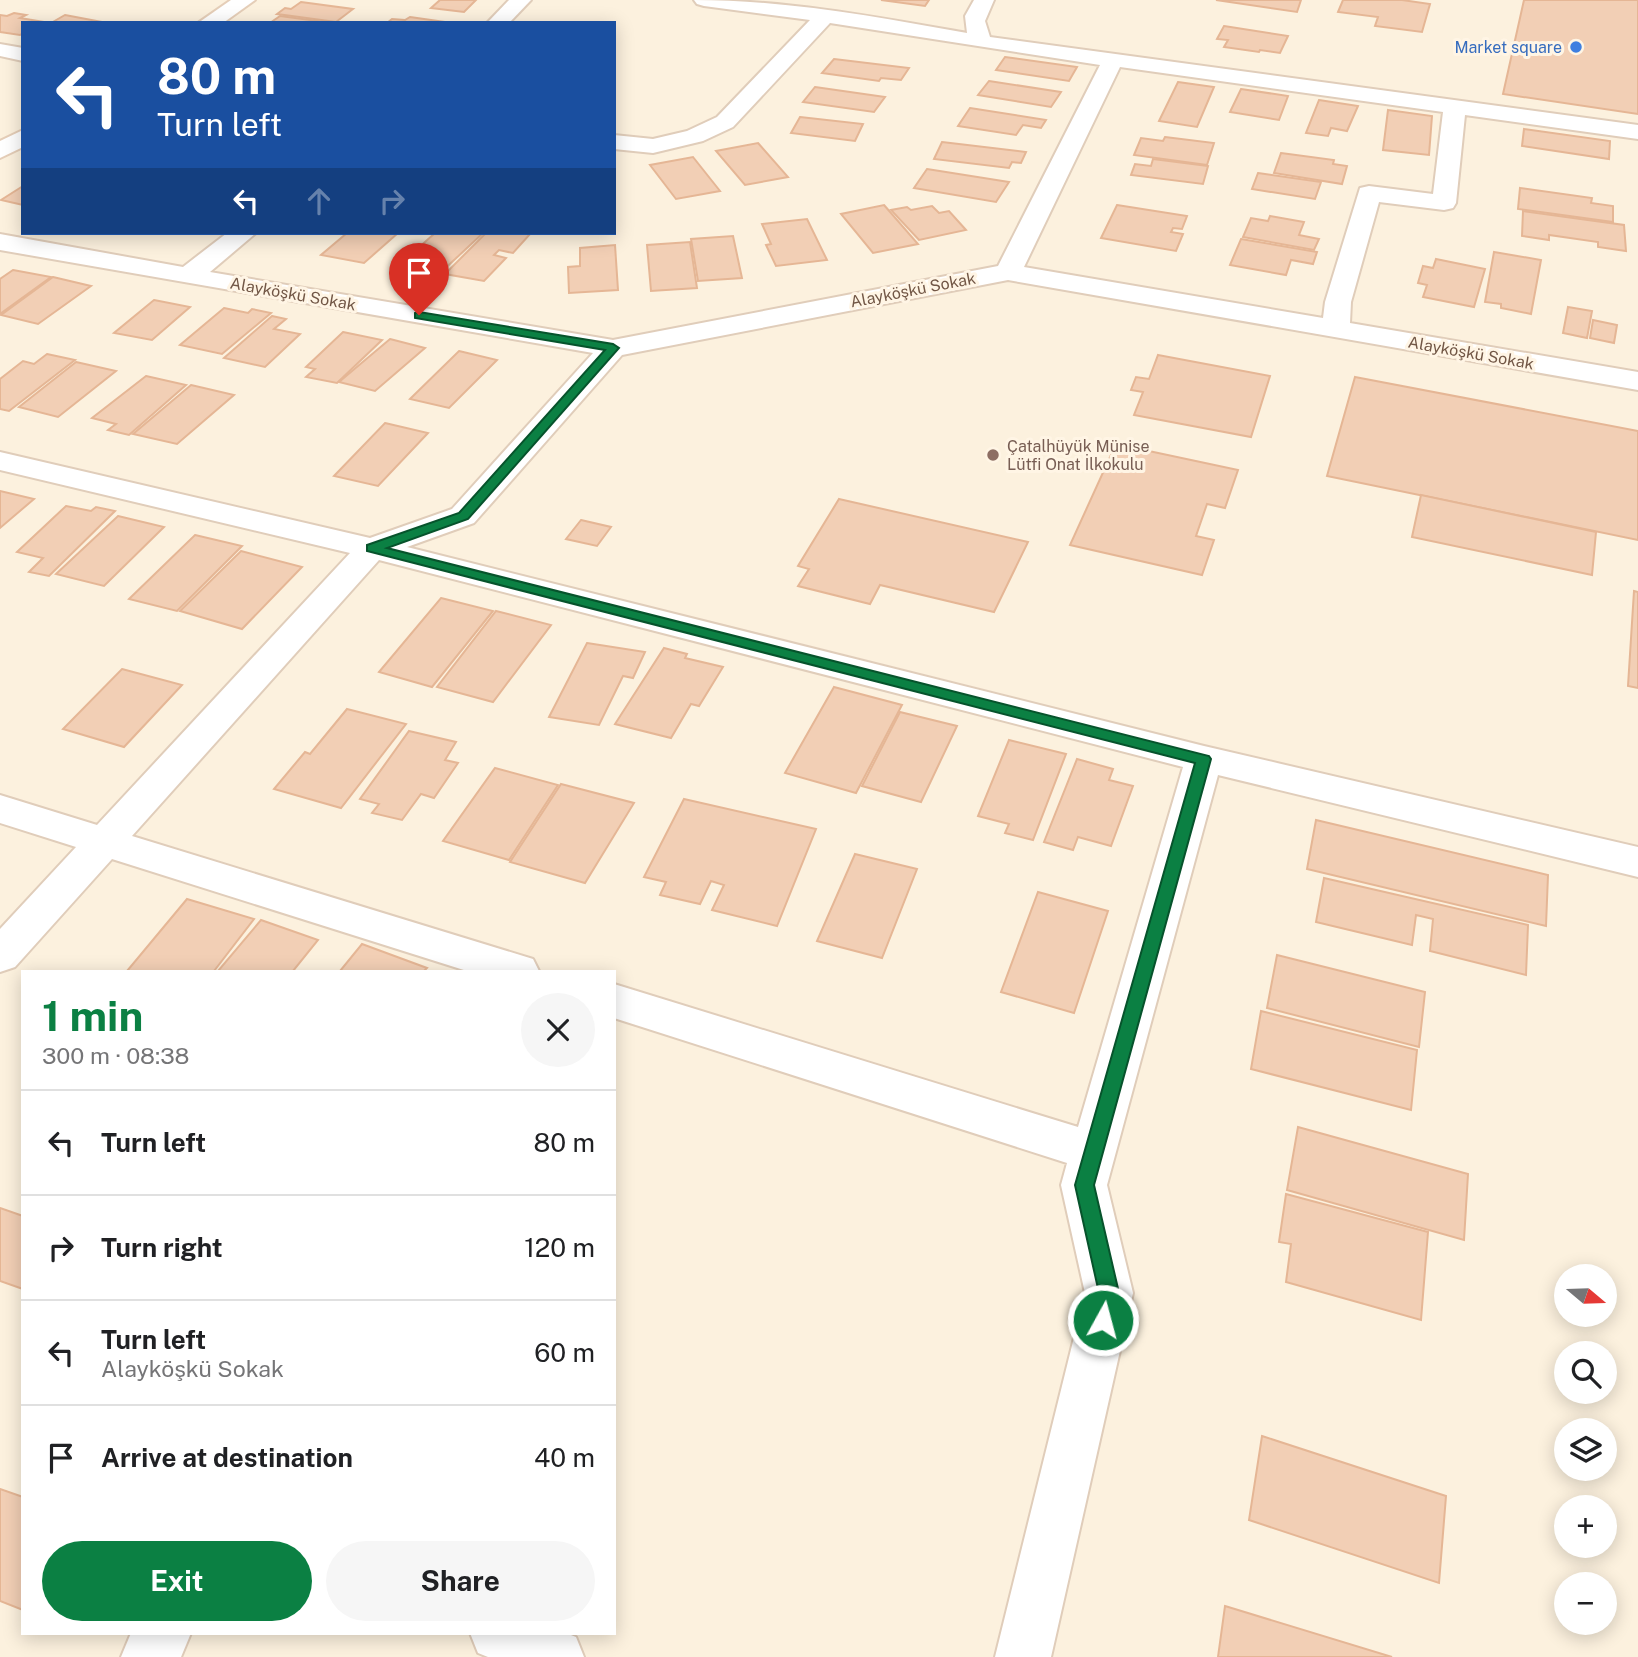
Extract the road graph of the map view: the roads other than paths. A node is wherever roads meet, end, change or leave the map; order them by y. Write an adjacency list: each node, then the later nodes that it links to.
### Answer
1 (244, 0): 6 (street)
2 (521, 0): 7 (street)
3 (704, 0): 5 (street)
4 (984, 0): 8 (street)
5 (825, 16): 8 (street); 15 (street)
6 (211, 21)
7 (499, 21)
8 (982, 42): 11 (street)
9 (0, 50): 10 (street)
10 (21, 55)
11 (1113, 60): 12 (street); 19 (street)
12 (1454, 107): 13 (street); 21 (street)
13 (1638, 132)
14 (21, 138): 16 (street)
15 (616, 142)
16 (0, 151)
17 (240, 235): 20 (street)
18 (0, 242): 20 (street, Alayköşkü Sokak)
19 (1008, 272): 21 (street, Alayköşkü Sokak); 22 (street, Alayköşkü Sokak)
20 (188, 276): 22 (street, Alayköşkü Sokak)
21 (1336, 330): 23 (street, Alayköşkü Sokak)
22 (613, 348): 25 (street)
23 (1638, 381)
24 (0, 461): 25 (street)
25 (372, 548): 26 (street); 28 (street)
26 (1204, 759): 29 (street); 33 (street)
27 (0, 809): 28 (street)
28 (104, 841): 30 (street); 31 (street)
29 (1638, 862)
30 (0, 956)
31 (515, 970)
32 (616, 1002): 33 (street)
33 (1093, 1151): 38 (street)
34 (162, 1635): 36 (street)
35 (503, 1635): 37 (street)
36 (149, 1657)
37 (556, 1657)
38 (1023, 1657)

